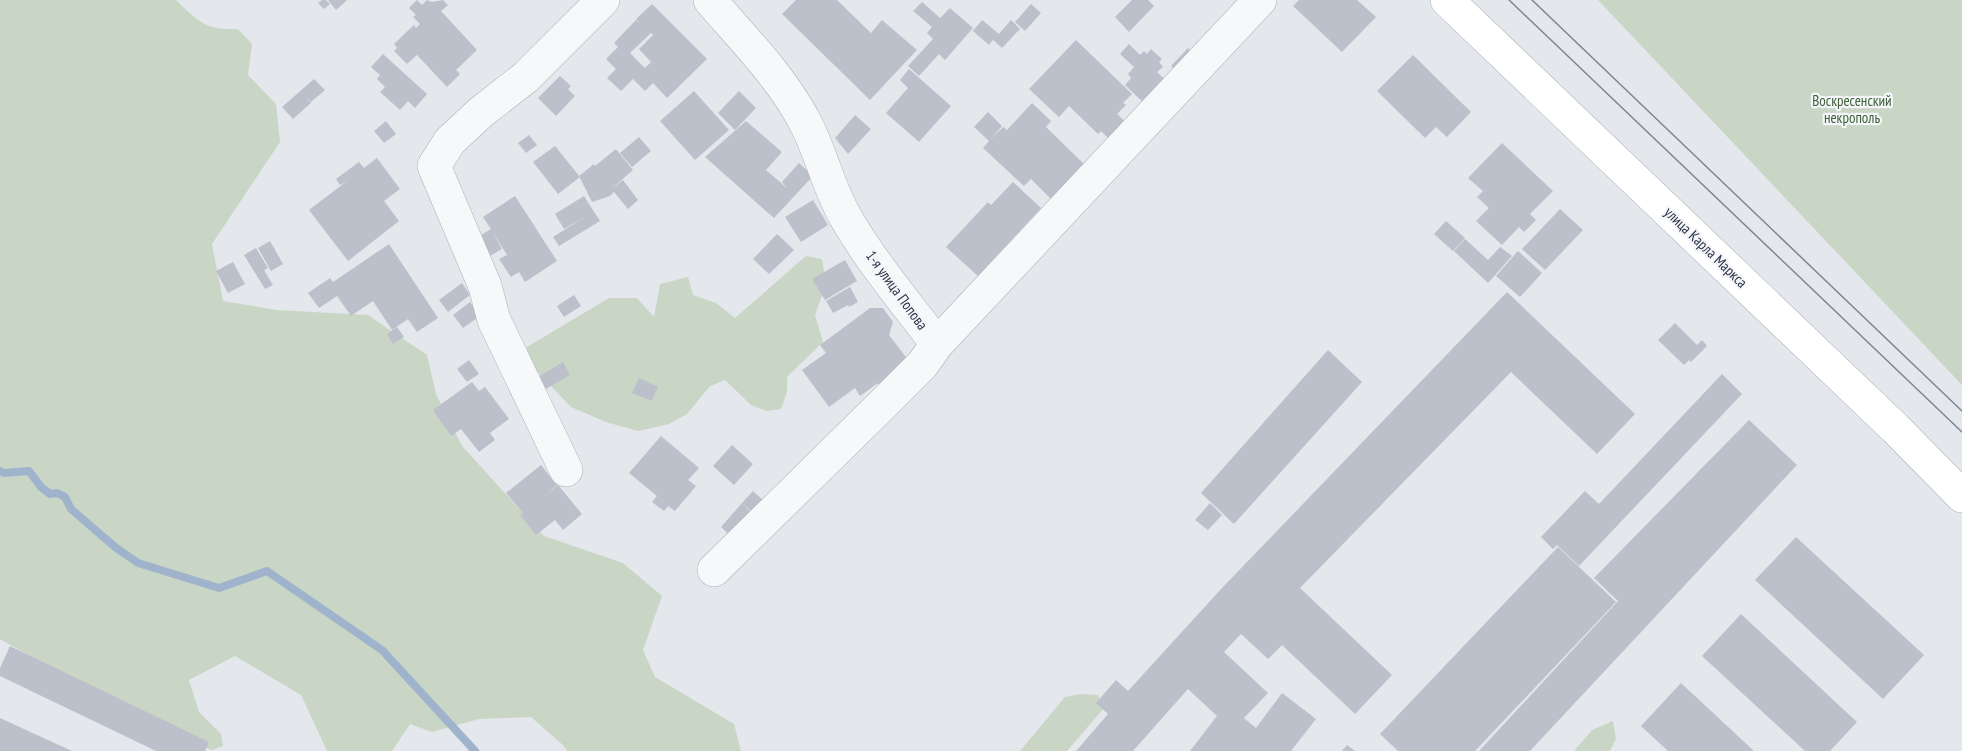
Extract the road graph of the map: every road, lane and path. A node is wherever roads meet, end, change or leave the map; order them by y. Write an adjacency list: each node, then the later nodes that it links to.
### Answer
1 (603, 0): 6 (street)
2 (710, 0): 5 (street, 1-я улица Попова)
3 (1260, 0): 5 (street)
4 (1447, 0): 7 (main road, улица Карла Маркса)
5 (937, 344): 8 (street, 1-я улица Попова)
6 (566, 470)
7 (1962, 496)
8 (714, 570)

